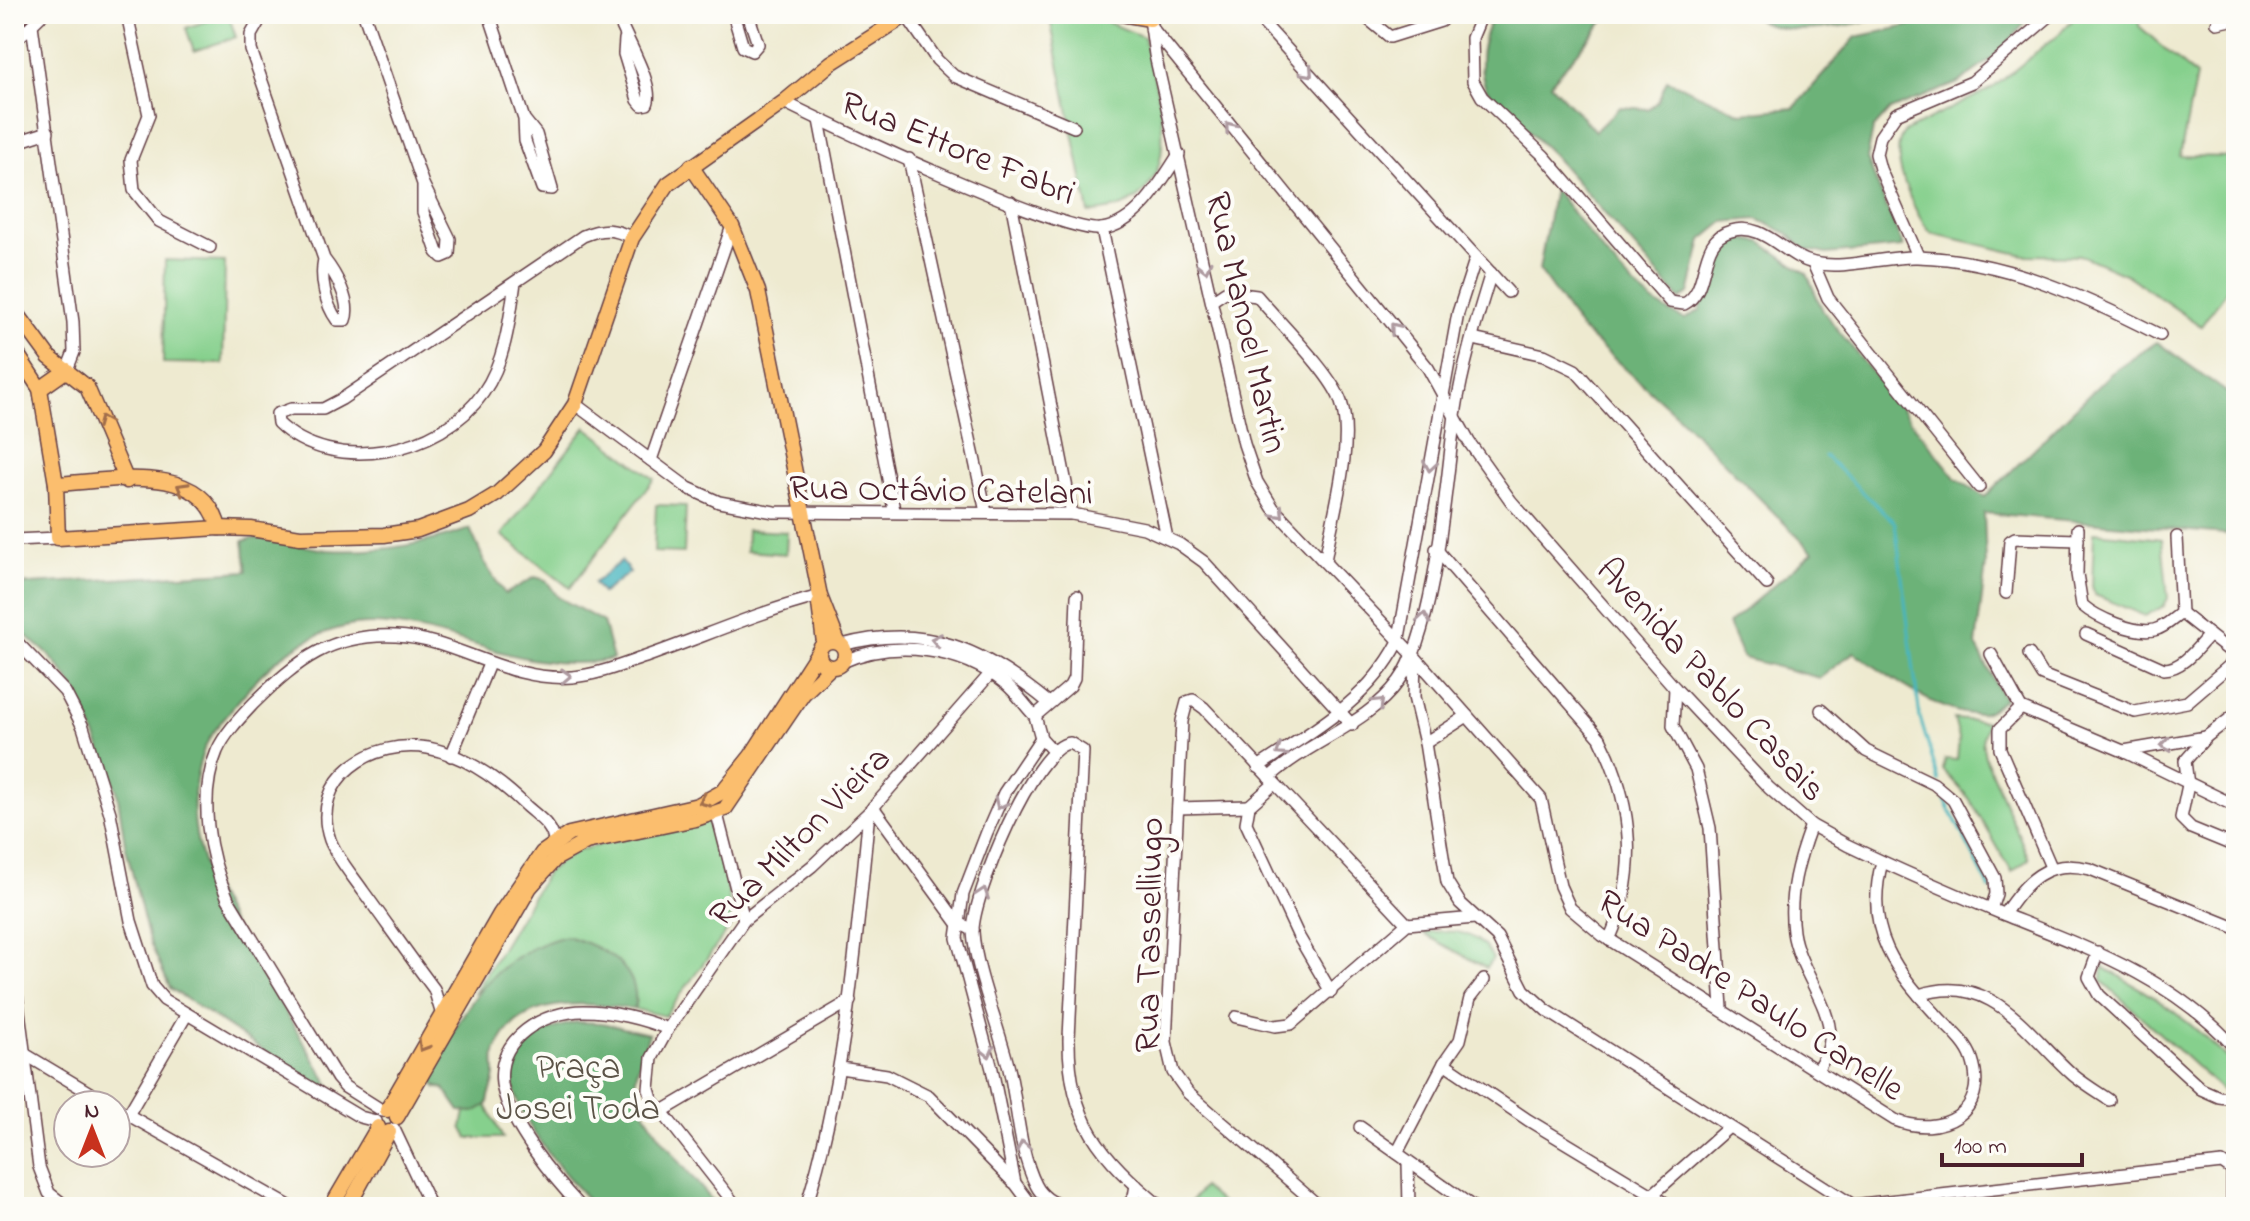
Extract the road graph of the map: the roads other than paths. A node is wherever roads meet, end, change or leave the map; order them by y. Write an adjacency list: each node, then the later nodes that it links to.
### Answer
1 (43, 14): 19 (street)
2 (127, 14): 38 (street)
3 (263, 14): 41 (street)
4 (364, 14): 33 (street)
5 (489, 14): 25 (street)
6 (617, 14): 20 (street)
7 (733, 14): 8 (street)
8 (748, 14)
9 (1121, 14): 16 (main road)
10 (1255, 14): 40 (street, one-way to 40)
11 (1362, 14): 17 (street)
12 (1482, 14): 42 (street)
13 (2052, 14): 39 (street)
14 (907, 15): 24 (main road); 27 (street)
15 (2236, 19): 18 (street)
16 (1150, 20): 22 (street, Avenida Pablo Casais); 23 (street, Rua Manoel Martin)
17 (1441, 21)
18 (2217, 23)
19 (32, 25): 21 (street); 28 (street)
20 (625, 39): 20 (street)
21 (14, 42)
22 (1190, 77): 23 (street); 55 (street, Avenida Pablo Casais, one-way to 22)
23 (1161, 82): 30 (street, Rua Manoel Martin)
24 (784, 102): 26 (street, Rua Ettore Fabri); 32 (main road)
25 (524, 119): 25 (street)
26 (819, 120): 31 (street, Rua Ettore Fabri); 64 (street)
27 (1074, 127)
28 (48, 132): 29 (street); 50 (street)
29 (14, 143)
30 (1179, 154): 36 (street, Rua Ettore Fabri); 46 (street, Rua Manoel Martin, one-way to 46)
31 (909, 159): 34 (street, Rua Ettore Fabri); 66 (street)
32 (691, 166): 35 (main road); 37 (main road)
33 (423, 184): 33 (street)
34 (1011, 202): 36 (street, Rua Ettore Fabri); 67 (street)
35 (732, 226): 60 (street); 65 (main road)
36 (1102, 229): 71 (street)
37 (632, 238): 44 (street); 56 (main road)
38 (210, 247)
39 (1918, 256): 42 (street); 48 (street)
40 (1476, 257): 43 (street); 55 (street)
41 (324, 259): 41 (street)
42 (1813, 263): 63 (street)
43 (1491, 273): 45 (street); 49 (street)
44 (515, 282): 44 (street)
45 (1508, 292)
46 (1213, 300): 74 (street, Rua Manoel Martin, one-way to 74); 74 (street)
47 (14, 309): 52 (main road)
48 (2160, 335)
49 (1473, 339): 57 (street); 75 (street)
50 (74, 340): 52 (street); 53 (street)
51 (14, 349): 54 (main road)
52 (49, 357): 53 (main road)
53 (67, 370): 54 (main road); 61 (main road, one-way to 53)
54 (40, 389): 62 (main road)
55 (1442, 390): 57 (street, Avenida Pablo Casais); 83 (street, one-way to 83)
56 (575, 404): 60 (street, Rua Octávio Catelani); 68 (main road)
57 (1455, 413): 58 (street, Avenida Pablo Casais); 59 (street)
58 (1469, 442): 59 (street); 93 (street, Avenida Pablo Casais)
59 (1452, 443): 73 (street)
60 (651, 460): 65 (street, Rua Octávio Catelani)
61 (127, 481): 62 (main road); 68 (main road, one-way to 61)
62 (56, 484): 70 (main road)
63 (1979, 487)
64 (894, 510): 65 (street, Rua Octávio Catelani); 66 (street, Rua Octávio Catelani)
65 (803, 512): 78 (main road)
66 (986, 512): 67 (street, Rua Octávio Catelani)
67 (1072, 514): 71 (street, Rua Octávio Catelani)
68 (219, 528): 70 (main road)
69 (2177, 537): 79 (street)
70 (58, 538): 72 (street)
71 (1167, 538): 98 (street, Rua Octávio Catelani)
72 (14, 540)
73 (1436, 549): 87 (street, one-way to 73); 130 (street)
74 (1325, 561): 83 (street, Rua Manoel Martin)
75 (1767, 584)
76 (2006, 593): 79 (street)
77 (1077, 596): 95 (street)
78 (820, 598): 84 (main road); 89 (street, one-way to 78)
79 (2181, 613): 81 (street)
80 (2086, 634): 81 (street)
81 (2209, 635): 88 (street)
82 (14, 639): 138 (street)
83 (1398, 643): 87 (street, Rua Manoel Martin); 98 (street)
84 (830, 646): 90 (main road); 90 (main road); 92 (street, one-way to 84); 118 (main road, one-way to 118)
85 (1991, 654): 96 (street)
86 (2029, 654): 88 (street)
87 (1415, 657): 101 (street, Rua Padre Paulo Canelle); 102 (street, one-way to 87); 105 (street)
88 (2236, 658)
89 (489, 664): 108 (street); 147 (street)
90 (836, 665): 91 (street); 116 (main road)
91 (991, 673): 94 (street); 115 (street, Rua Milton Vieira)
92 (1030, 687): 94 (street); 95 (street)
93 (1675, 688): 117 (street, Avenida Pablo Casais); 137 (street)
94 (1019, 697): 100 (street)
95 (1049, 703): 100 (street)
96 (2021, 708): 107 (street); 121 (street)
97 (1821, 710): 122 (street)
98 (1341, 712): 102 (street, Rua Octávio Catelani); 109 (street, one-way to 109)
99 (2236, 714): 103 (street)
100 (1035, 716): 104 (street)
101 (1467, 716): 105 (street); 130 (street, Rua Padre Paulo Canelle)
102 (1352, 725): 110 (street)
103 (2206, 737): 107 (street, one-way to 107); 111 (street)
104 (1041, 738): 106 (street); 126 (street, one-way to 126)
105 (1425, 743): 124 (street)
106 (1053, 751): 129 (street, one-way to 106); 165 (street)
107 (2123, 751): 111 (street)
108 (451, 756): 118 (street); 139 (street)
109 (1258, 767): 110 (street); 114 (street, Rua Tasselliugo)
110 (1271, 781): 112 (street); 127 (street)
111 (2188, 785): 113 (street); 119 (street)
112 (1249, 806): 114 (street); 134 (street)
113 (2236, 806)
114 (1178, 808): 183 (street, Rua Tasselliugo)
115 (871, 809): 125 (street, Rua Milton Vieira); 126 (street); 136 (street)
116 (717, 814): 125 (street); 157 (main road)
117 (1811, 825): 120 (street, Avenida Pablo Casais); 146 (street)
118 (554, 843): 139 (main road)
119 (2230, 844)
120 (1882, 862): 122 (street, Avenida Pablo Casais); 135 (street, Rua Padre Paulo Canelle)
121 (2051, 867): 123 (street); 128 (street)
122 (1991, 909): 123 (street, Avenida Pablo Casais)
123 (2004, 914): 131 (street, Avenida Pablo Casais)
124 (1475, 918): 127 (street); 159 (street)
125 (744, 920): 141 (street, Rua Milton Vieira)
126 (957, 922): 129 (street); 160 (street, one-way to 160)
127 (1407, 924): 134 (street)
128 (2236, 928)
129 (973, 930): 180 (street, one-way to 129)
130 (1609, 940): 137 (street, Rua Padre Paulo Canelle)
131 (2098, 952): 142 (street, Avenida Pablo Casais); 150 (street)
132 (14, 972): 143 (street)
133 (1484, 980): 144 (street)
134 (1331, 992): 140 (street)
135 (1919, 995): 146 (street, Rua Padre Paulo Canelle); 151 (street)
136 (850, 1001): 145 (street); 155 (street)
137 (1722, 1008): 146 (street, Rua Padre Paulo Canelle)
138 (187, 1014): 152 (street); 153 (street)
139 (442, 1015): 157 (main road, one-way to 157)
140 (1236, 1017)
141 (668, 1029): 155 (street, Rua Milton Vieira); 166 (street)
142 (2236, 1049)
143 (23, 1053): 148 (street); 170 (street)
144 (1444, 1063): 162 (street); 167 (street)
145 (840, 1068): 161 (street); 178 (street)
146 (1817, 1070)
147 (345, 1087): 149 (street); 152 (street)
148 (83, 1089)
149 (361, 1096): 154 (street); 157 (street)
150 (2236, 1099)
151 (2109, 1100)
152 (332, 1101): 154 (street)
153 (132, 1108)
154 (351, 1112): 157 (street)
155 (661, 1112): 177 (street, Rua Milton Vieira)
156 (132, 1117): 171 (street)
157 (386, 1121): 172 (main road); 173 (main road); 174 (street)
158 (1360, 1127): 162 (street)
159 (1729, 1127): 167 (street); 169 (street)
160 (1007, 1145): 161 (street); 164 (street)
161 (982, 1150): 164 (street)
162 (1397, 1153): 163 (street)
163 (1408, 1163): 184 (street); 185 (street)
164 (1015, 1183): 179 (street)
165 (1136, 1185): 181 (street); 182 (street)
166 (567, 1192): 175 (street); 176 (street)
167 (1652, 1195): 186 (street); 187 (street)
168 (1924, 1197): 169 (street); 188 (street); 189 (street)
169 (1854, 1206)
170 (67, 1207)
171 (291, 1207)
172 (331, 1207)
173 (348, 1207)
174 (431, 1207)
175 (567, 1207)
176 (581, 1207)
177 (737, 1207)
178 (806, 1207)
179 (1033, 1207)
180 (1064, 1207)
181 (1126, 1207)
182 (1161, 1207)
183 (1320, 1207)
184 (1409, 1207)
185 (1473, 1207)
186 (1644, 1207)
187 (1672, 1207)
188 (1914, 1207)
189 (2232, 1207)

